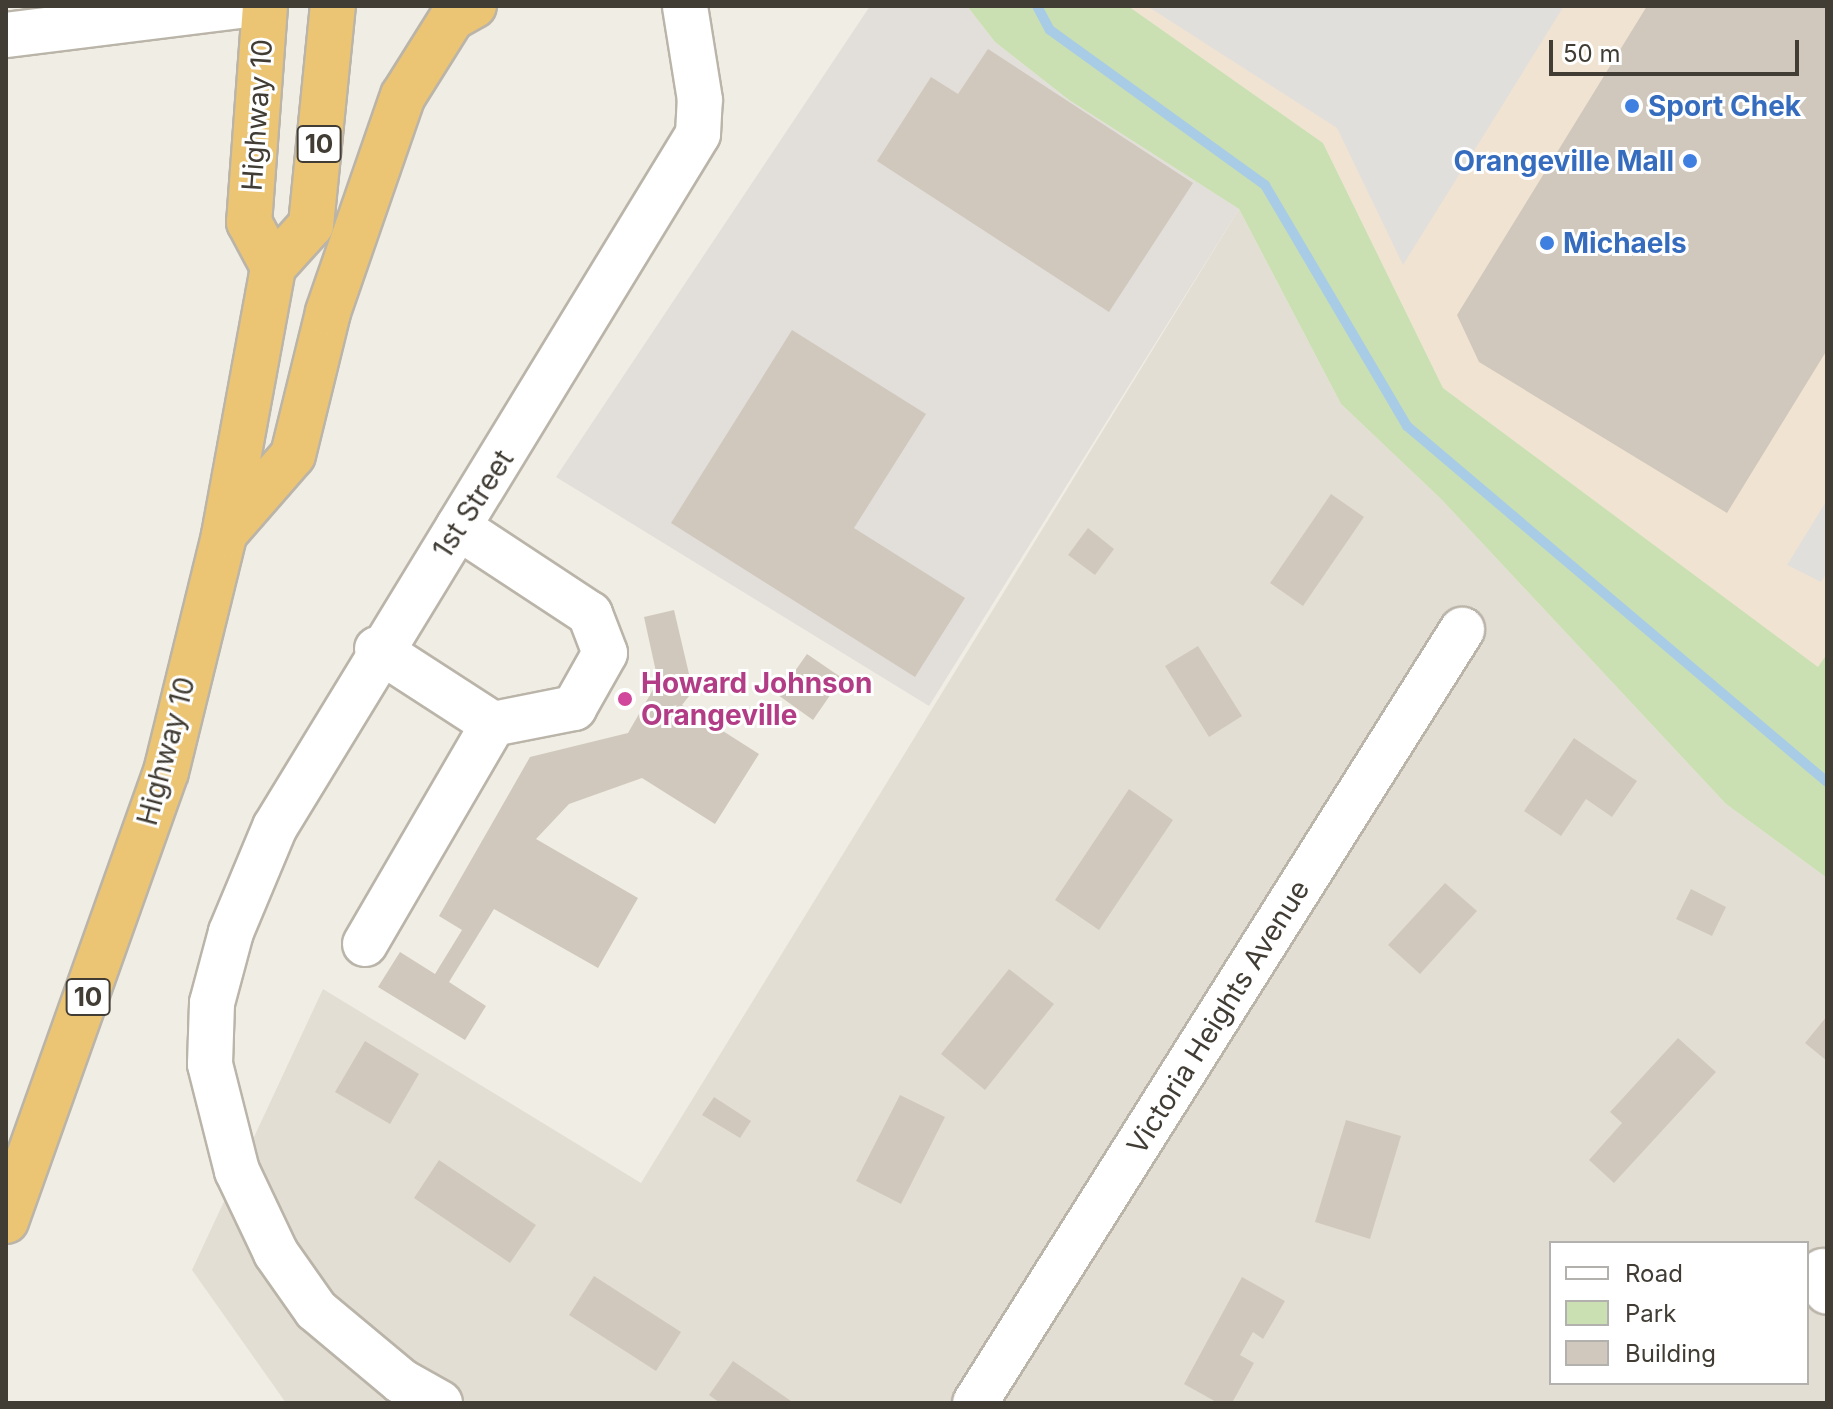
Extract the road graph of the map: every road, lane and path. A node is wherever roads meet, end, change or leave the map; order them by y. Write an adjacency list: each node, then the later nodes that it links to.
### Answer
1 (240, 6): 6 (street)
2 (265, 6): 7 (highway, Highway 10 / 10)
3 (333, 6): 7 (highway, 10)
4 (474, 6): 9 (highway)
5 (685, 6): 8 (street, 1st Street)
6 (6, 35)
7 (273, 267): 9 (highway, Highway 10 / 10)
8 (458, 527): 11 (street, 1st Street); 12 (street)
9 (224, 535): 14 (highway, Highway 10 / 10)
10 (1462, 630): 16 (street, Victoria Heights Avenue)
11 (377, 649): 12 (street); 15 (street, 1st Street)
12 (493, 724): 13 (street)
13 (365, 944)
14 (6, 1221)
15 (440, 1403)
16 (975, 1403)

